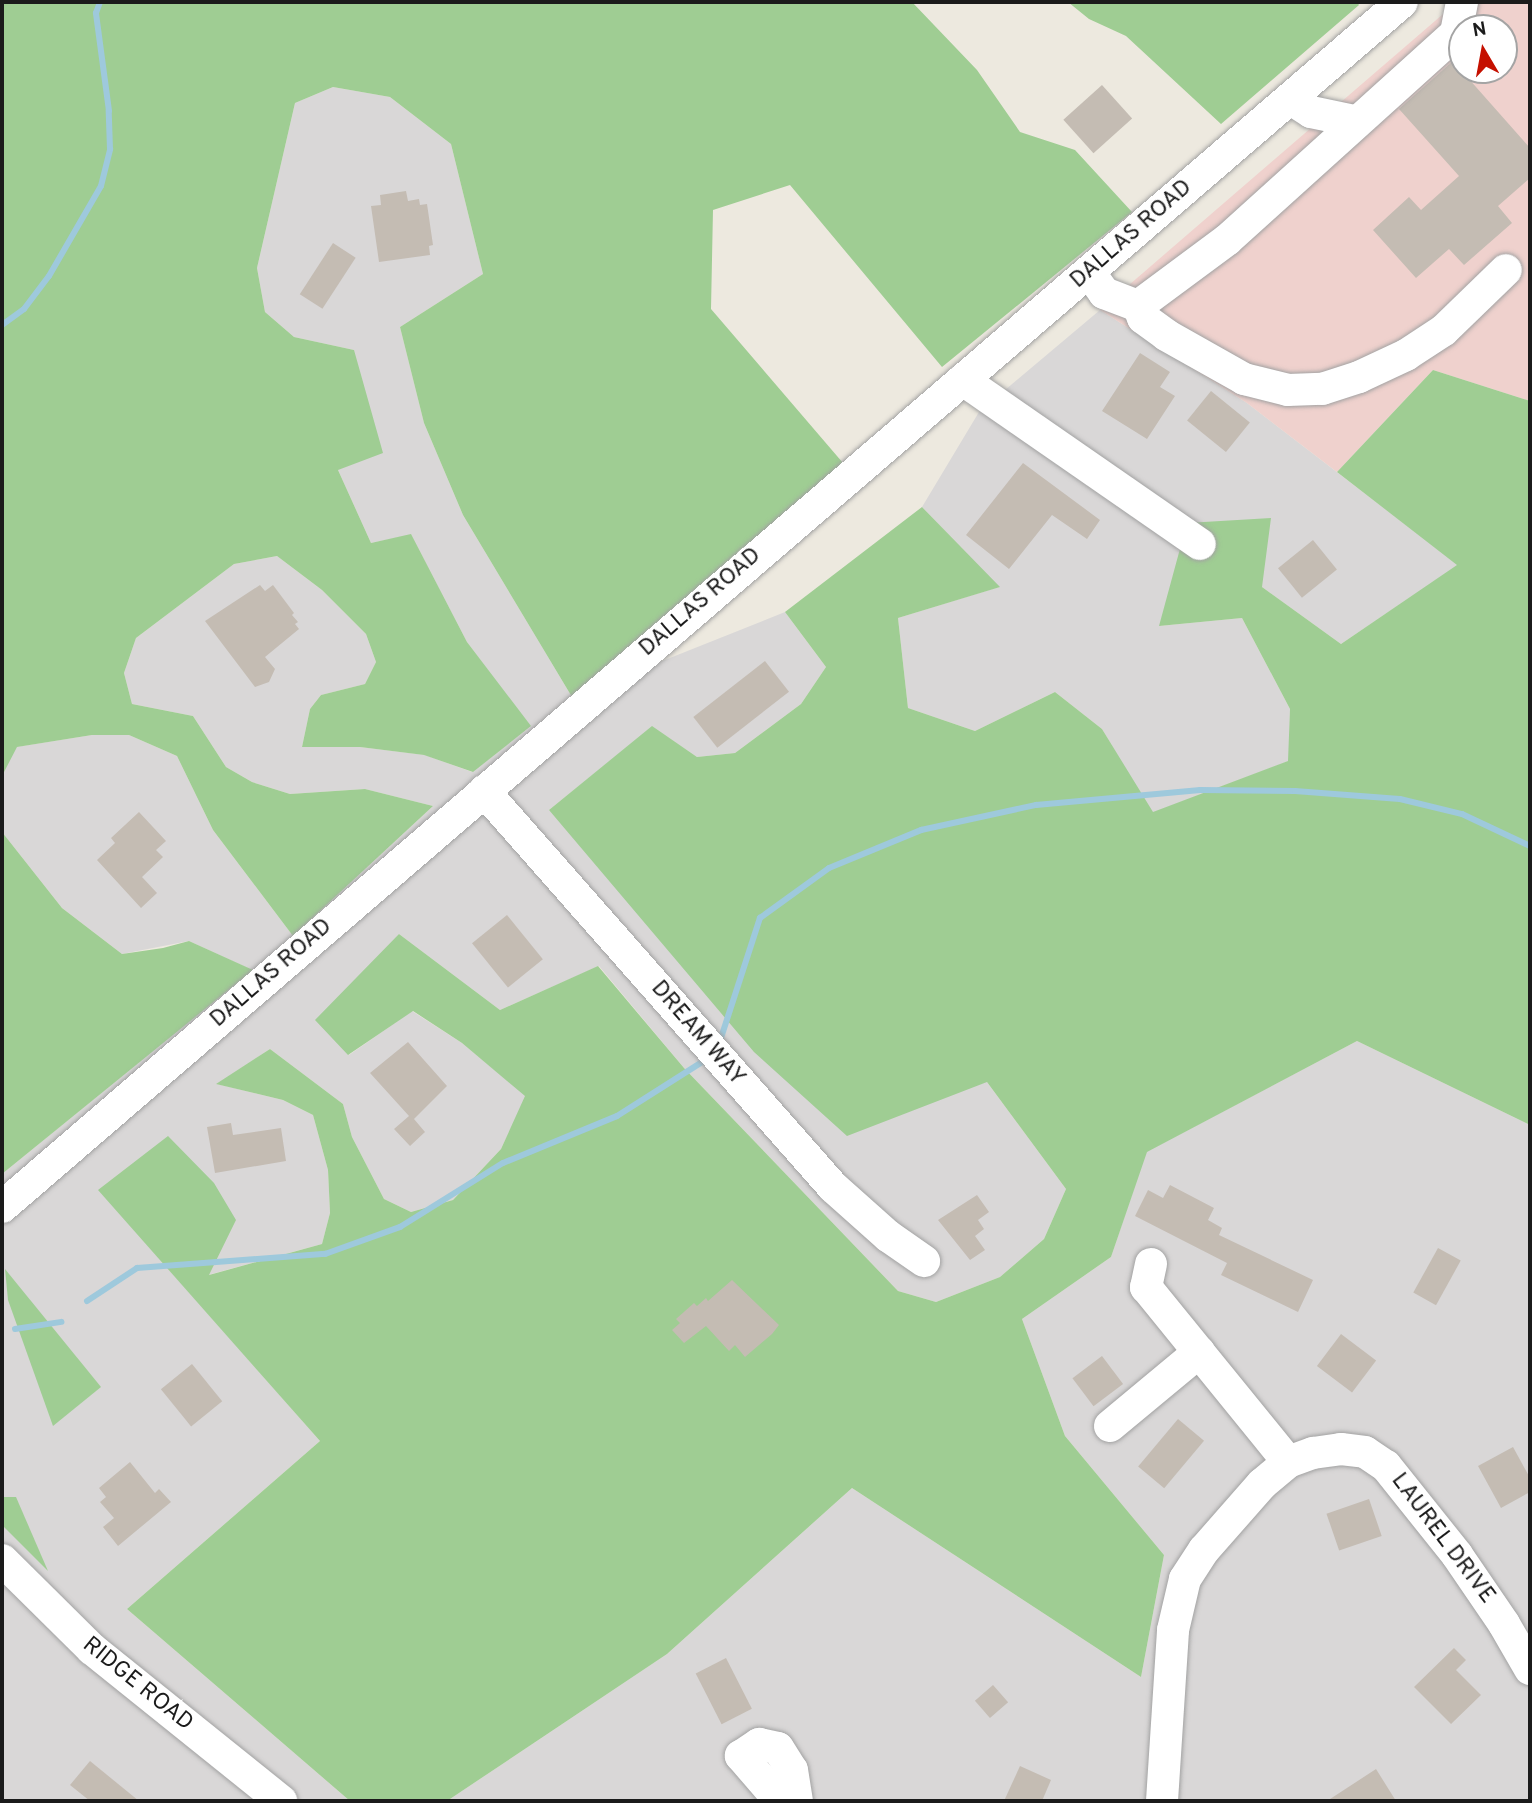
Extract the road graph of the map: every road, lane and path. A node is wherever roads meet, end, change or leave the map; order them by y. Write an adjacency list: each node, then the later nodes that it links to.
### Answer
1 (1402, 2): 3 (street, DALLAS ROAD)
2 (1462, 2): 4 (street)
3 (1291, 99): 4 (street); 6 (street, DALLAS ROAD)
4 (1355, 121): 7 (street)
5 (1506, 270): 7 (street)
6 (1089, 272): 7 (street); 8 (street, DALLAS ROAD)
7 (1138, 306)
8 (964, 380): 9 (street); 10 (street, DALLAS ROAD)
9 (1200, 544)
10 (484, 791): 11 (street, DALLAS ROAD); 12 (street, DREAM WAY)
11 (2, 1207)
12 (924, 1261)
13 (1151, 1264): 14 (street)
14 (1199, 1352): 15 (street); 16 (street)
15 (1110, 1426)
16 (1288, 1462): 18 (street, LAUREL DRIVE); 22 (street, LAUREL DRIVE)
17 (2, 1560): 19 (street, RIDGE ROAD)
18 (1530, 1669)
19 (281, 1801)
20 (780, 1801): 21 (street)
21 (797, 1801)
22 (1162, 1801)

